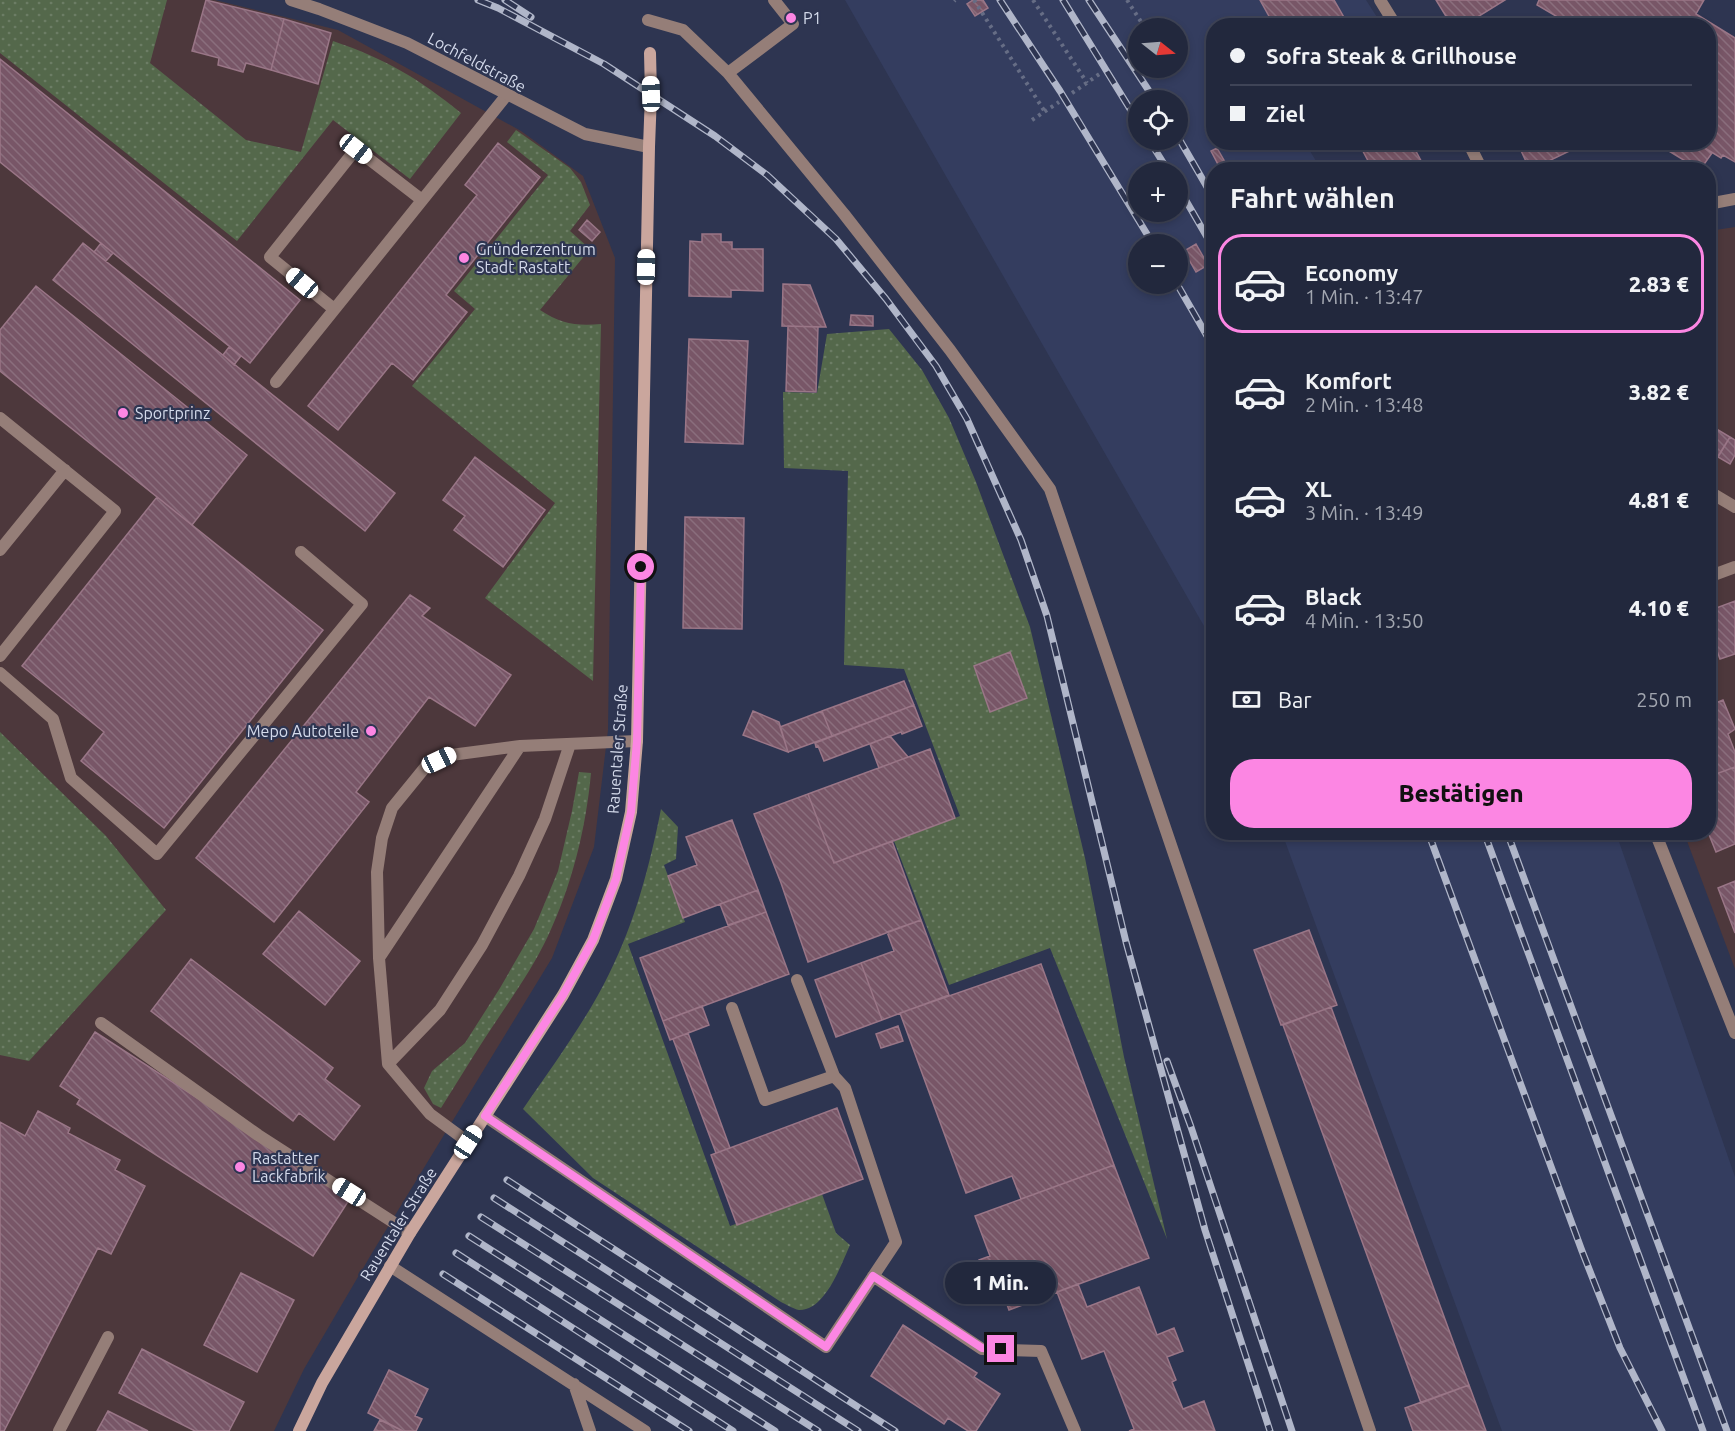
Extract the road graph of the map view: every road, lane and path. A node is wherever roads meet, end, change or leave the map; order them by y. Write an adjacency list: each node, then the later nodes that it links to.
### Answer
1 (291, 0): 15 (street, Lochfeldstraße)
2 (774, 0): 11 (street)
3 (974, 0): 17 (path)
4 (1033, 0): 13 (path)
5 (1126, 0): 7 (path)
6 (1380, 0): 8 (street)
7 (1138, 18)
8 (1391, 18)
9 (648, 20): 11 (street)
10 (650, 53): 19 (street, Rauentaler Straße)
11 (728, 73): 58 (street)
12 (1101, 73): 13 (path)
13 (1087, 83): 14 (path)
14 (1072, 93)
15 (506, 96): 19 (street, Lochfeldstraße); 21 (street)
16 (1059, 102): 17 (path)
17 (1045, 112): 18 (path)
18 (1032, 120)
19 (649, 147): 35 (street, Rauentaler Straße)
20 (1735, 199): 22 (street)
21 (422, 200): 23 (street); 23 (street)
22 (1716, 203)
23 (334, 309): 24 (street)
24 (276, 382)
25 (0, 418): 26 (street)
26 (65, 470): 29 (street); 33 (street)
27 (1716, 496): 28 (street)
28 (1735, 507)
29 (0, 550)
30 (301, 552): 34 (street)
31 (1735, 567): 32 (street)
32 (1716, 574)
33 (0, 656)
34 (0, 673)
35 (637, 741): 36 (street); 46 (street, Rauentaler Straße)
36 (570, 744): 37 (street); 44 (street)
37 (520, 746): 39 (street); 39 (street)
38 (1658, 840): 43 (street)
39 (379, 958): 44 (street)
40 (797, 980): 45 (street)
41 (732, 1008): 45 (street)
42 (101, 1023): 48 (street)
43 (1734, 1027)
44 (388, 1064): 47 (street)
45 (834, 1076): 50 (street)
46 (485, 1116): 47 (street, Rauentaler Straße); 50 (street)
47 (468, 1142): 48 (street, Rauentaler Straße)
48 (410, 1233): 49 (street, Rauentaler Straße)
49 (390, 1266): 52 (street); 54 (street, Rauentaler Straße)
50 (873, 1276): 57 (street)
51 (108, 1337): 53 (street)
52 (573, 1384): 55 (street); 56 (street)
53 (59, 1431)
54 (298, 1431)
55 (590, 1431)
56 (645, 1431)
57 (1074, 1431)
58 (1370, 1431)

